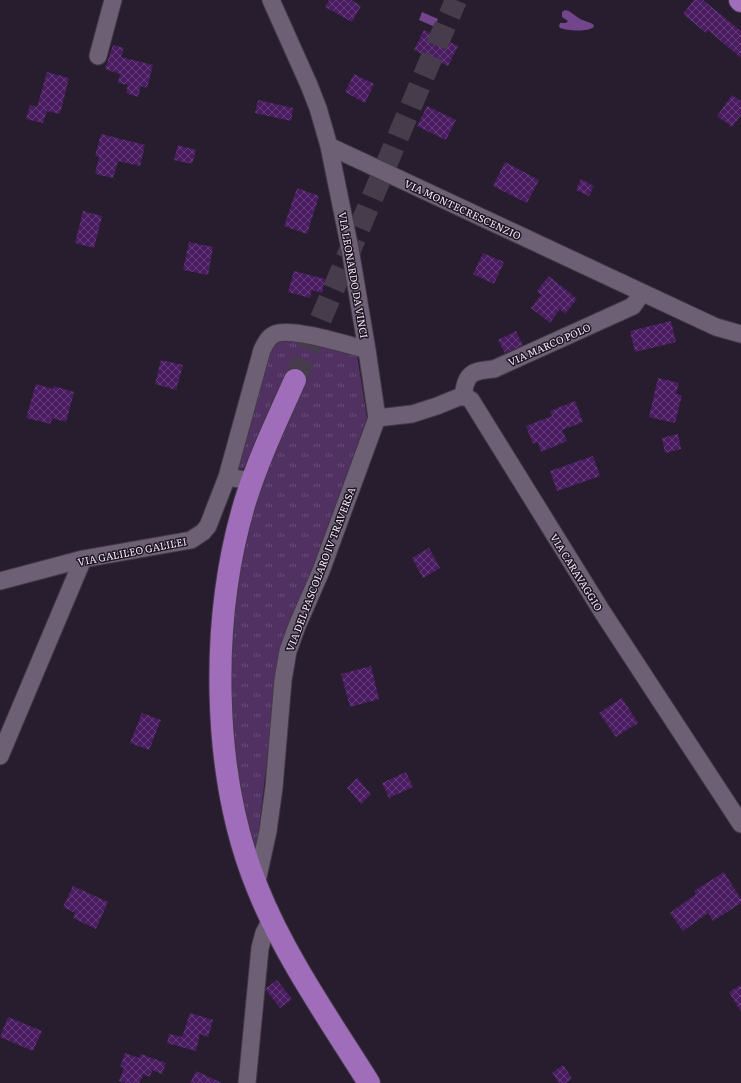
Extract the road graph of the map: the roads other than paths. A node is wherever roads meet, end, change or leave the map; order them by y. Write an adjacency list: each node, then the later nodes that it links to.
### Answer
1 (113, 0): 3 (street)
2 (272, 0): 4 (street)
3 (98, 56)
4 (329, 146): 5 (street, VIA MONTECRESCENZIO); 7 (street, VIA LEONARDO DA VINCI)
5 (642, 292): 6 (street, VIA MONTECRESCENZIO); 9 (street, VIA MARCO POLO)
6 (741, 334)
7 (367, 350): 10 (street, VIA DEL PASCOLARO IV TRAVERSA); 11 (street, VIA LEONARDO DA VINCI)
8 (295, 380): 12 (main road)
9 (463, 397): 10 (street); 16 (street, VIA CARAVAGGIO)
10 (377, 418): 17 (street, VIA DEL PASCOLARO IV TRAVERSA)
11 (227, 477): 12 (street); 13 (street, VIA GALILEO GALILEI)
12 (252, 481): 17 (main road)
13 (84, 559): 14 (street, VIA GALILEO GALILEI); 15 (street)
14 (0, 581)
15 (0, 756)
16 (741, 824)
17 (256, 886): 18 (main road)
18 (271, 920): 19 (street); 20 (main road)
19 (247, 1083)
20 (369, 1083)

